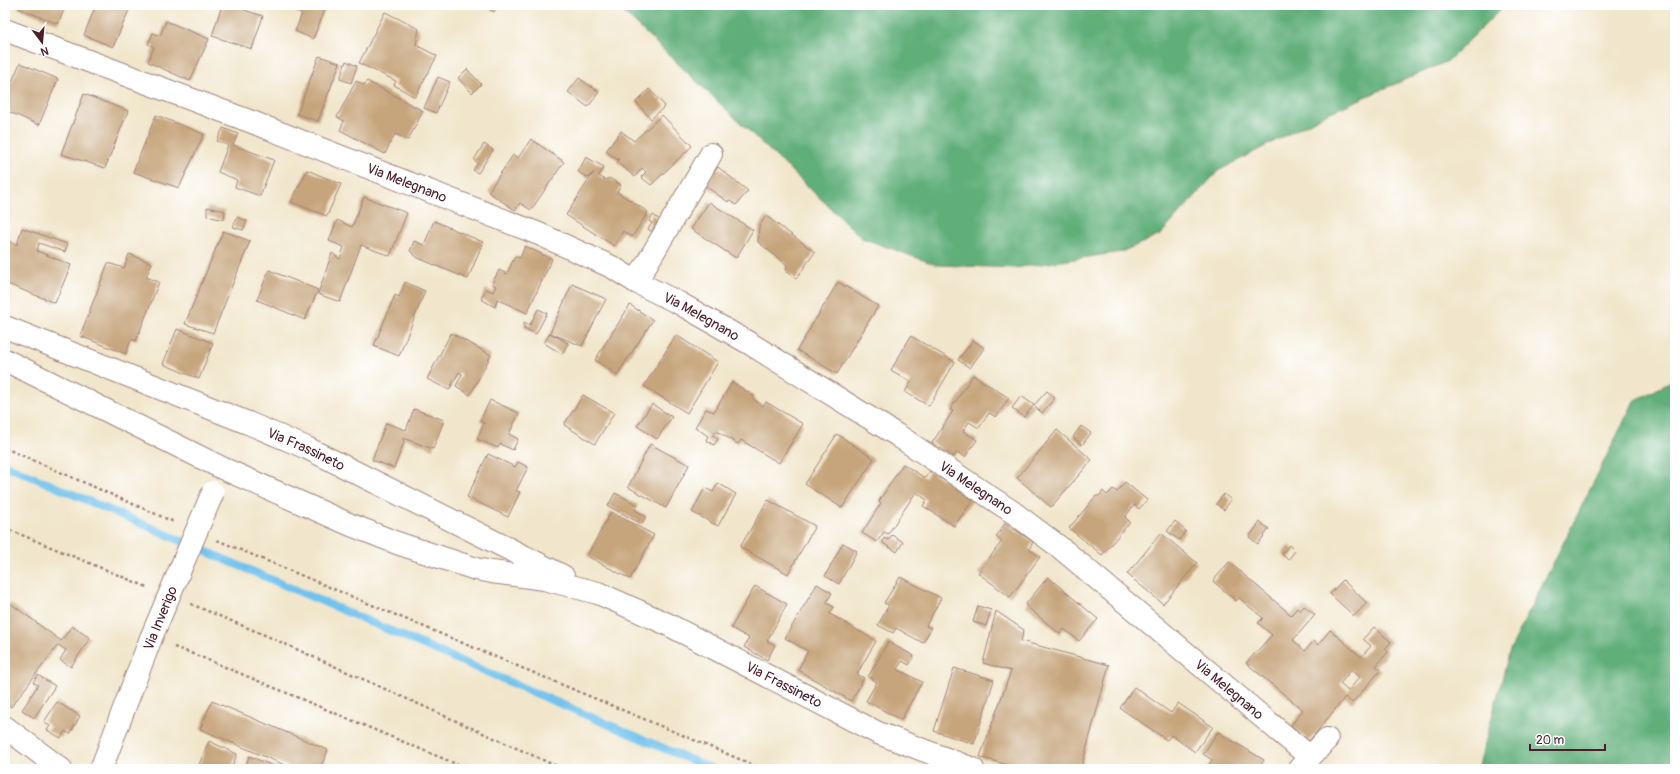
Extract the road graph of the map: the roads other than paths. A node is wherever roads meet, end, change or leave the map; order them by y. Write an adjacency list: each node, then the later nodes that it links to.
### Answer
1 (5, 30): 3 (street, Via Melegnano)
2 (711, 154): 3 (street)
3 (636, 282): 10 (street, Via Melegnano)
4 (5, 327): 7 (street, Via Frassineto)
5 (5, 360): 6 (street, Via Frassineto)
6 (222, 468): 7 (street, Via Frassineto); 12 (street, Via Inverigo, bridge)
7 (598, 593): 13 (street, Via Frassineto)
8 (5, 727): 11 (street)
9 (1327, 739): 10 (street)
10 (1304, 763)
11 (61, 769)
12 (101, 769)
13 (973, 769)

